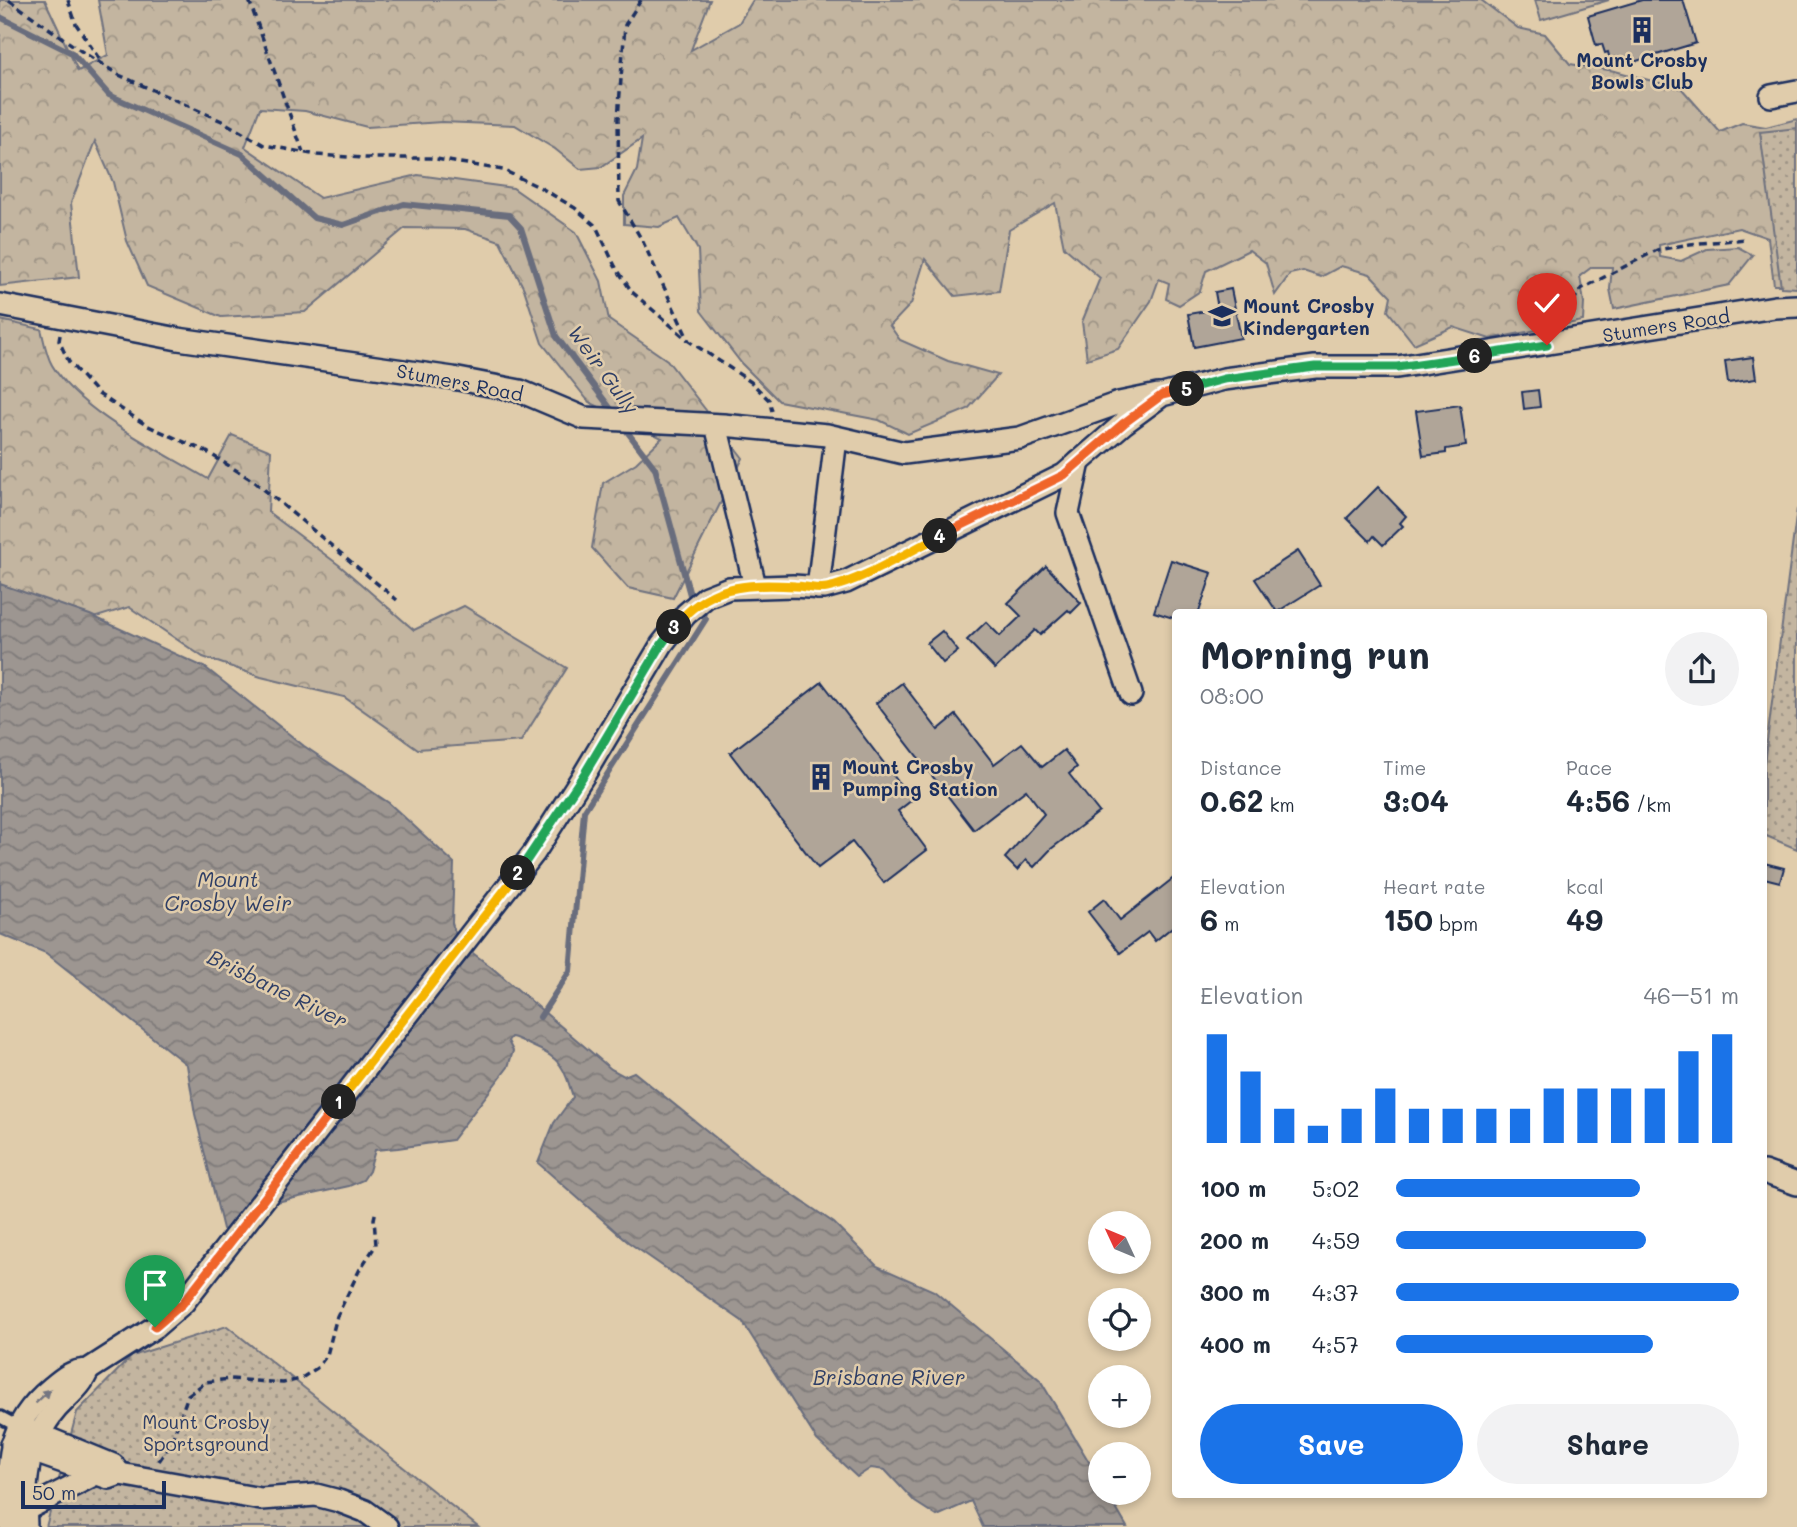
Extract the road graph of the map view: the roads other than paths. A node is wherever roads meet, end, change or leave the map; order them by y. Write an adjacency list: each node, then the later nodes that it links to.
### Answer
1 (1797, 91): 2 (street)
2 (1771, 96)
3 (0, 305): 6 (street, Stumers Road)
4 (1797, 306): 5 (street, Stumers Road)
5 (1162, 395): 7 (street, Stumers Road); 8 (street, Stumers Road)
6 (716, 425): 7 (street, Stumers Road); 9 (street)
7 (836, 438): 10 (street)
8 (1079, 462): 10 (street, Stumers Road); 11 (street)
9 (755, 586): 10 (street, Stumers Road); 15 (street, Stumers Road)
10 (818, 588)
11 (1131, 694)
12 (1767, 1173): 13 (street)
13 (1797, 1184)
14 (0, 1417): 15 (lane)
15 (20, 1439): 16 (street); 17 (street); 18 (street); 19 (street)
16 (96, 1474): 17 (street); 18 (street)
17 (120, 1474): 20 (street)
18 (26, 1519)
19 (11, 1527)
20 (387, 1527)

